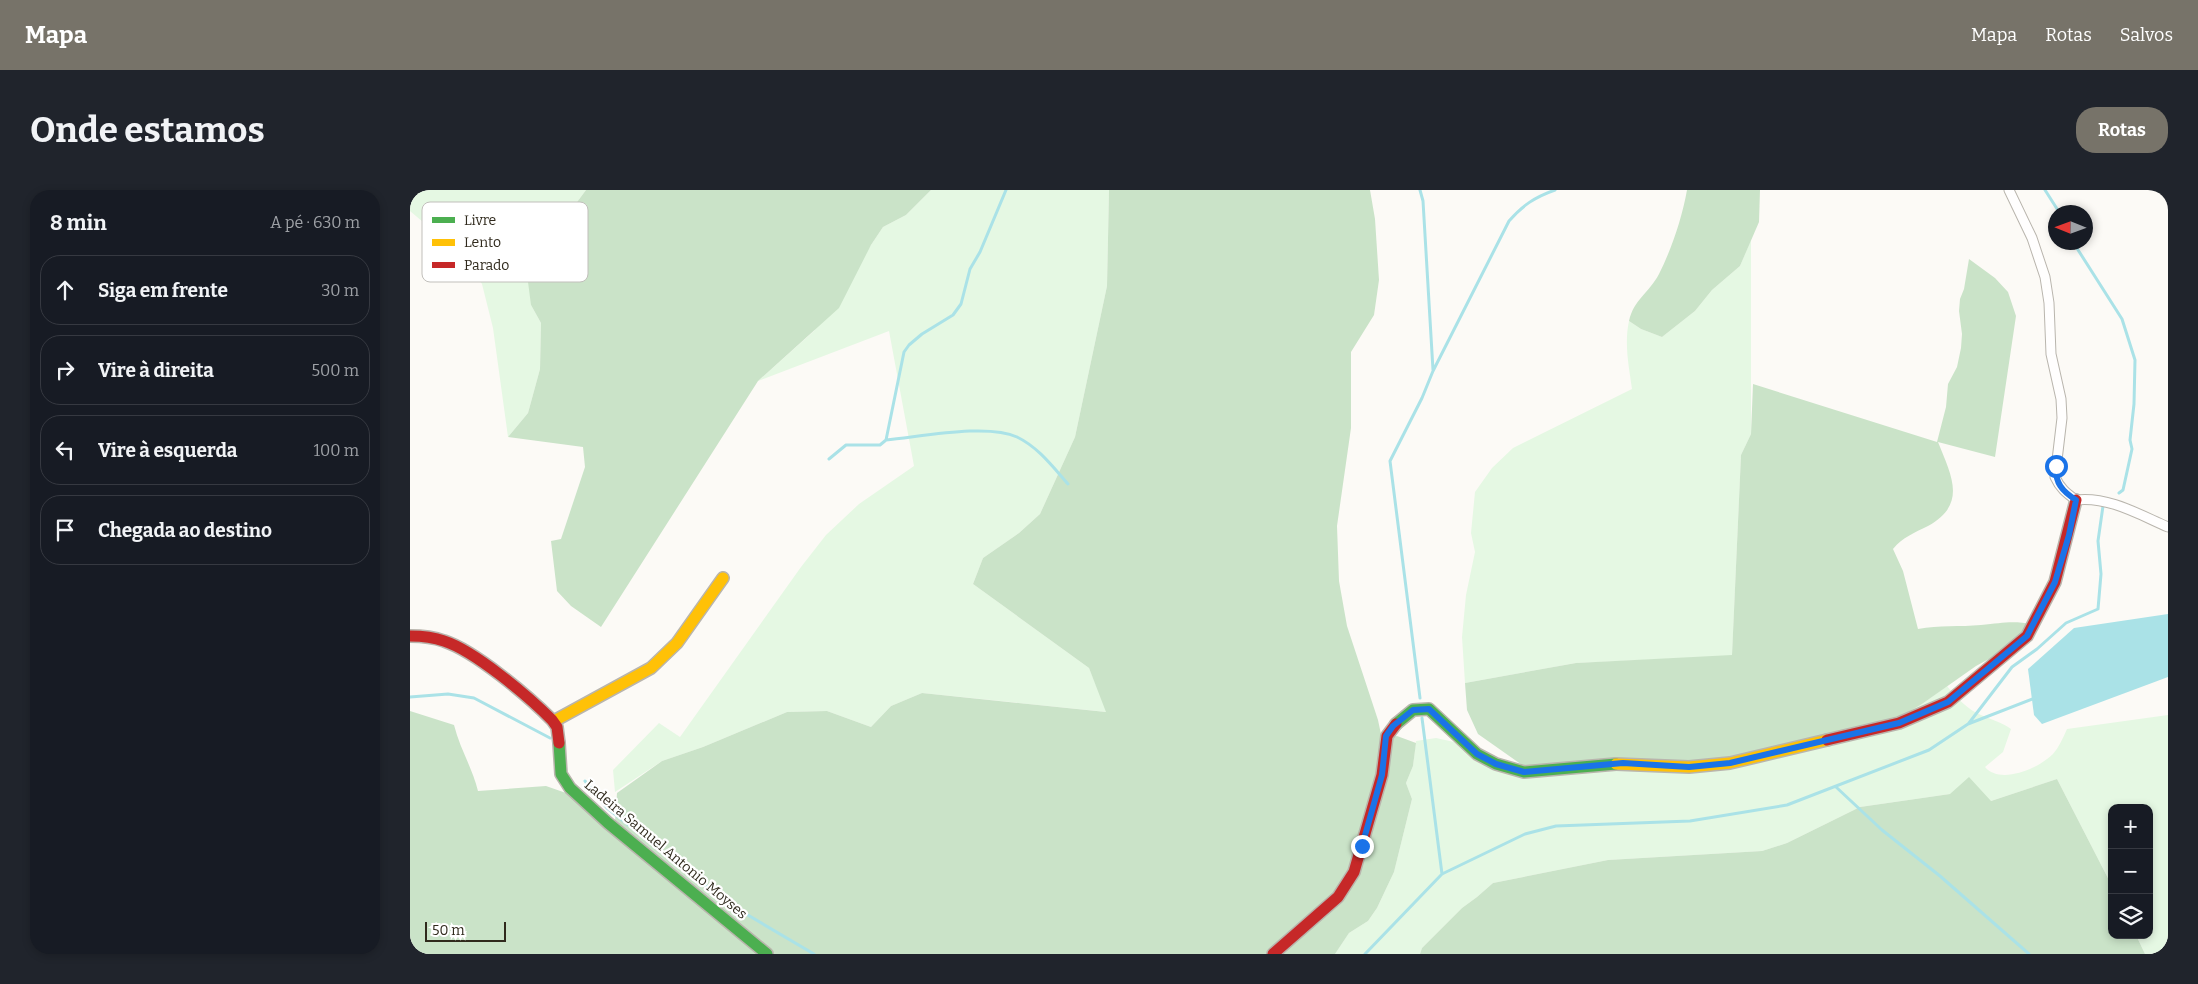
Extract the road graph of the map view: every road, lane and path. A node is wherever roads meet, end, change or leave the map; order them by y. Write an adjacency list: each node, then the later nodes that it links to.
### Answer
1 (2009, 190): 2 (street)
2 (2076, 500): 3 (street); 8 (street)
3 (2168, 527)
4 (723, 578): 6 (street)
5 (410, 636): 6 (street)
6 (554, 721): 7 (street, Ladeira Samuel Antonio Moyses)
7 (767, 954)
8 (1273, 954)

